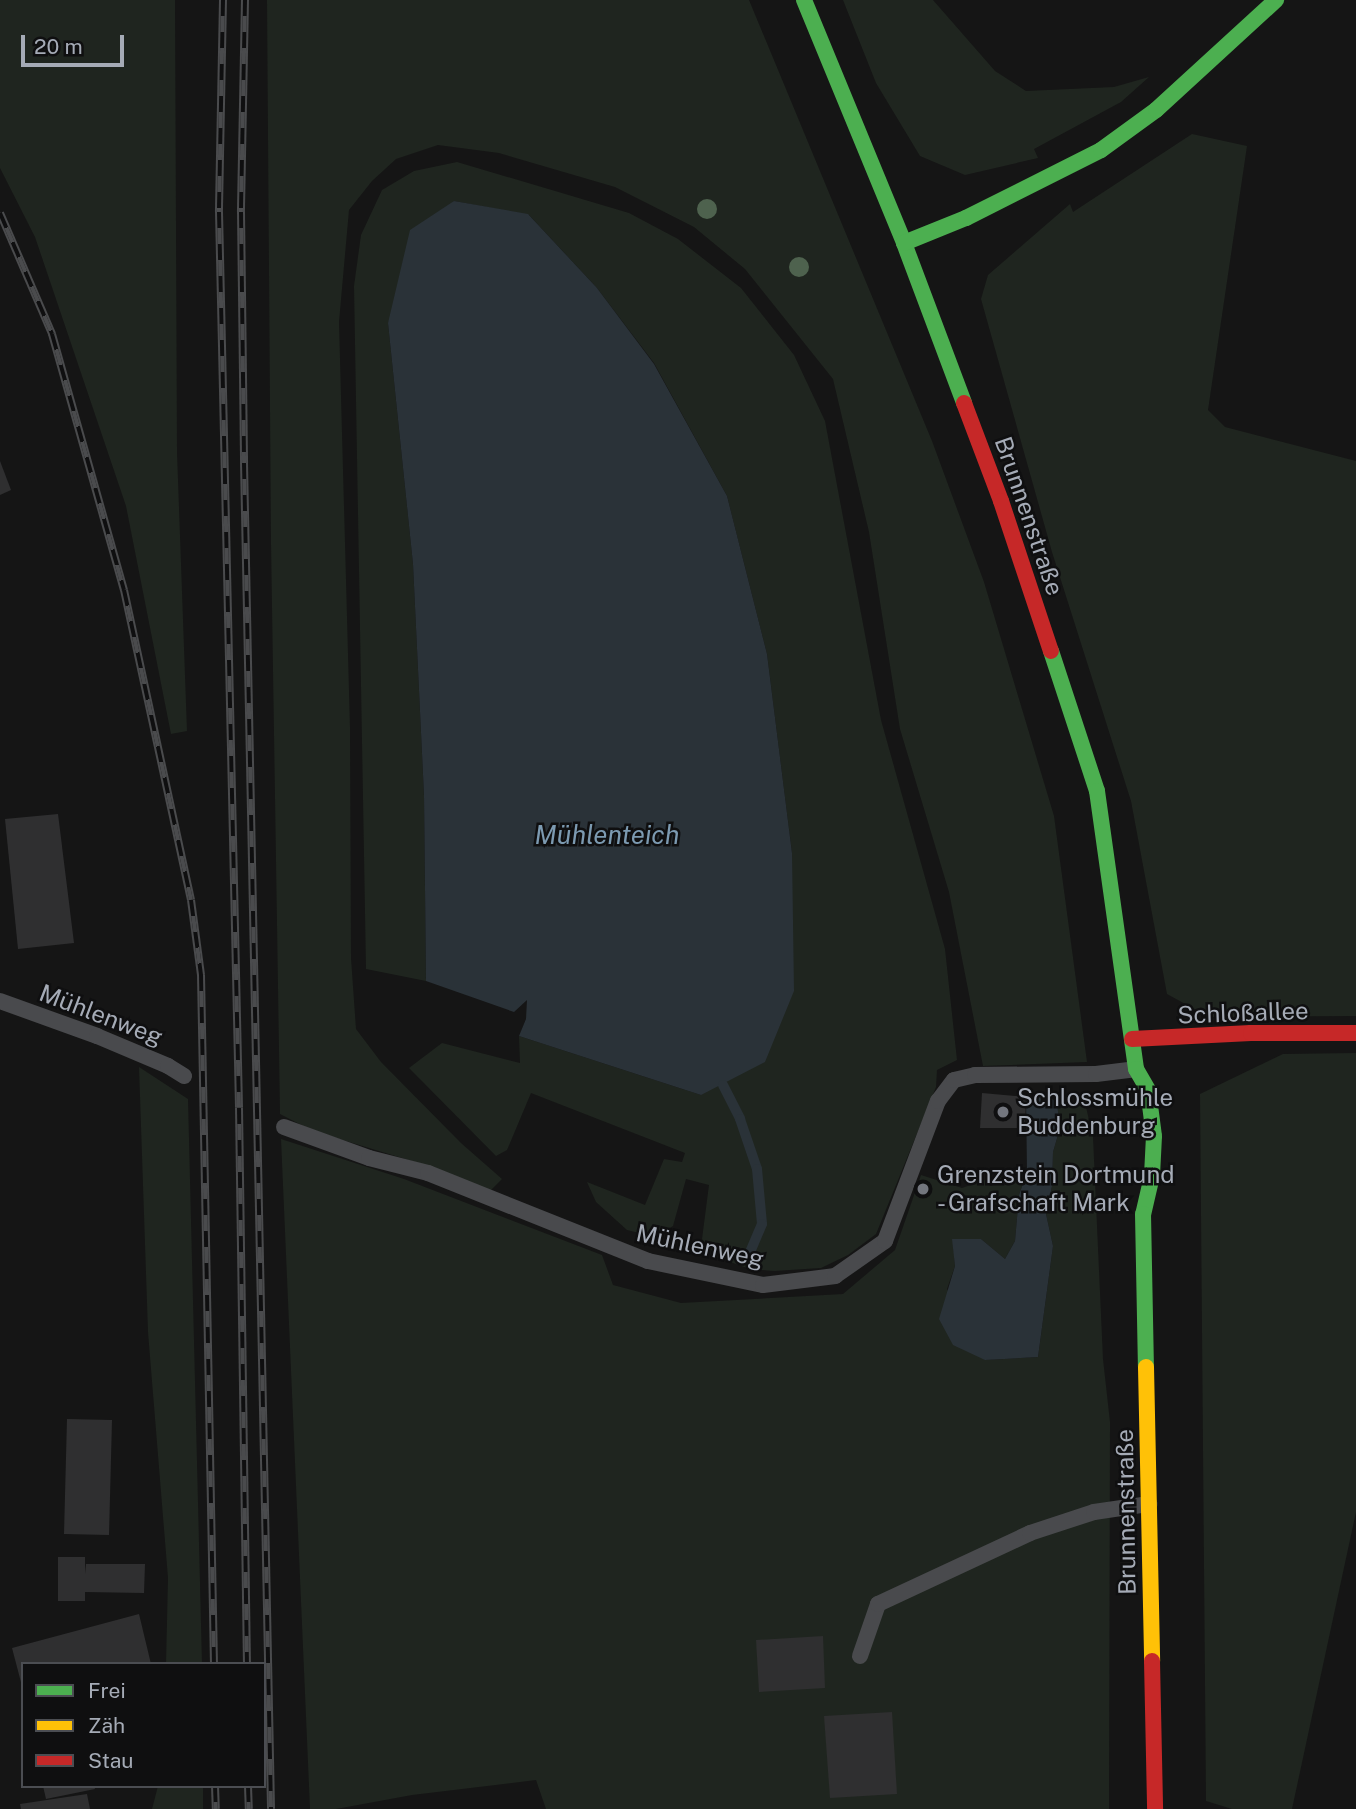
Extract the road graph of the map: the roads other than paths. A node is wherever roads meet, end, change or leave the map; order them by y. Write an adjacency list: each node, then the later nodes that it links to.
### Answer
1 (804, 0): 3 (street, Brunnenstraße)
2 (1276, 0): 3 (street)
3 (904, 243): 6 (street, Brunnenstraße)
4 (0, 1001): 8 (lane, Mühlenweg)
5 (1356, 1033): 6 (street, Schloßallee)
6 (1132, 1039): 7 (street, Brunnenstraße)
7 (1136, 1069): 9 (street, Brunnenstraße); 10 (lane, Mühlenweg); 12 (street, Brunnenstraße)
8 (184, 1076)
9 (1128, 1093)
10 (284, 1127)
11 (1133, 1178): 12 (street, Brunnenstraße)
12 (1143, 1214): 13 (street, Brunnenstraße)
13 (1149, 1504): 14 (lane); 15 (street, Brunnenstraße)
14 (860, 1656)
15 (1155, 1809)

